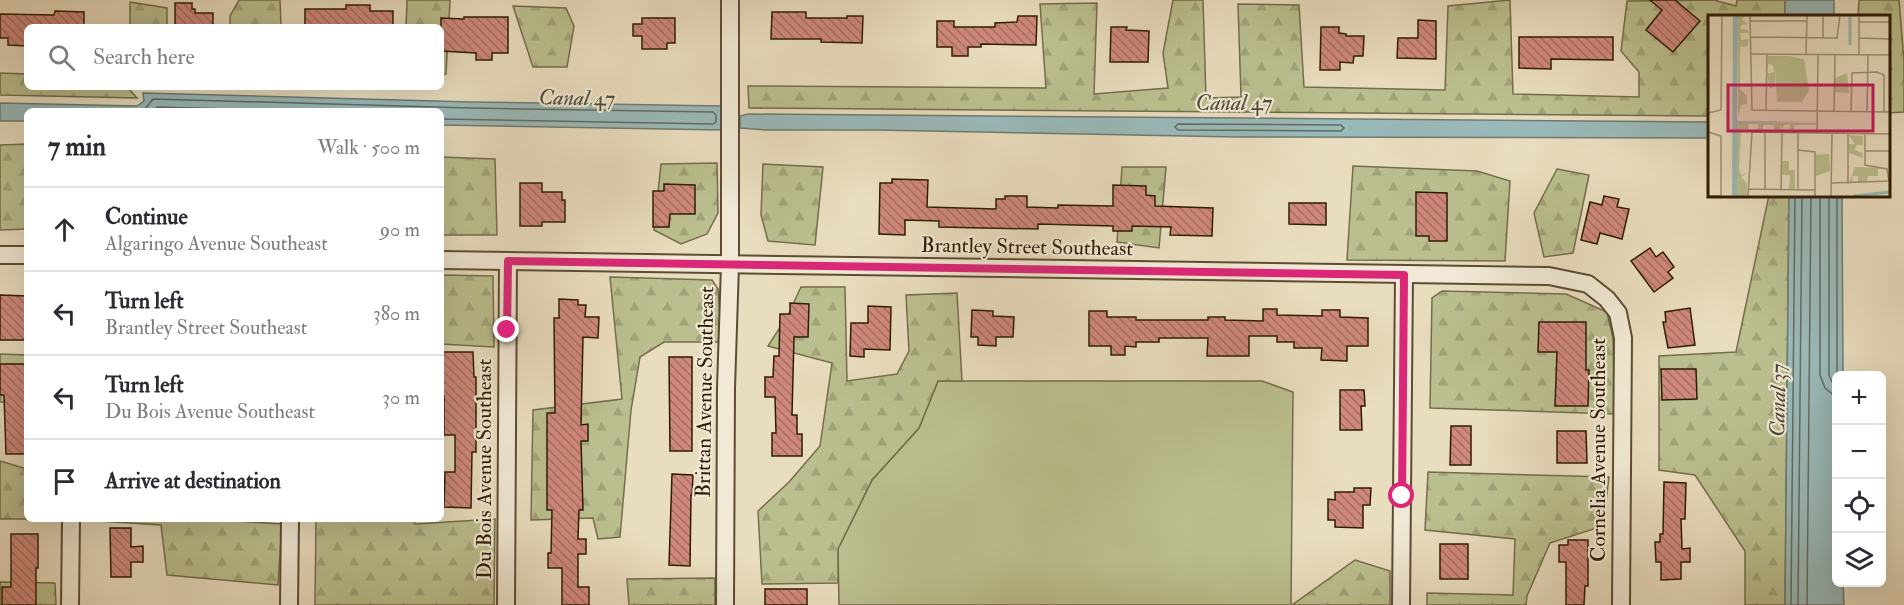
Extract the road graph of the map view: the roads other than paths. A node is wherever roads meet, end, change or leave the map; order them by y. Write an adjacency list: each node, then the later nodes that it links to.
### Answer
1 (730, 0): 6 (street, Brittan Avenue Southeast)
2 (0, 255): 3 (street)
3 (24, 255)
4 (444, 260): 5 (street, Brantley Street Southeast)
5 (508, 261): 6 (street, Brantley Street Southeast); 13 (street, Du Bois Avenue Southeast)
6 (730, 265): 7 (street, Brantley Street Southeast); 14 (street, Brittan Avenue Southeast)
7 (1404, 275): 8 (street, Brantley Street Southeast); 15 (street)
8 (1607, 299): 16 (street, Cornelia Avenue Southeast)
9 (71, 522): 11 (street)
10 (290, 522): 12 (street)
11 (70, 605)
12 (289, 605)
13 (506, 605)
14 (725, 605)
15 (1401, 605)
16 (1621, 605)

